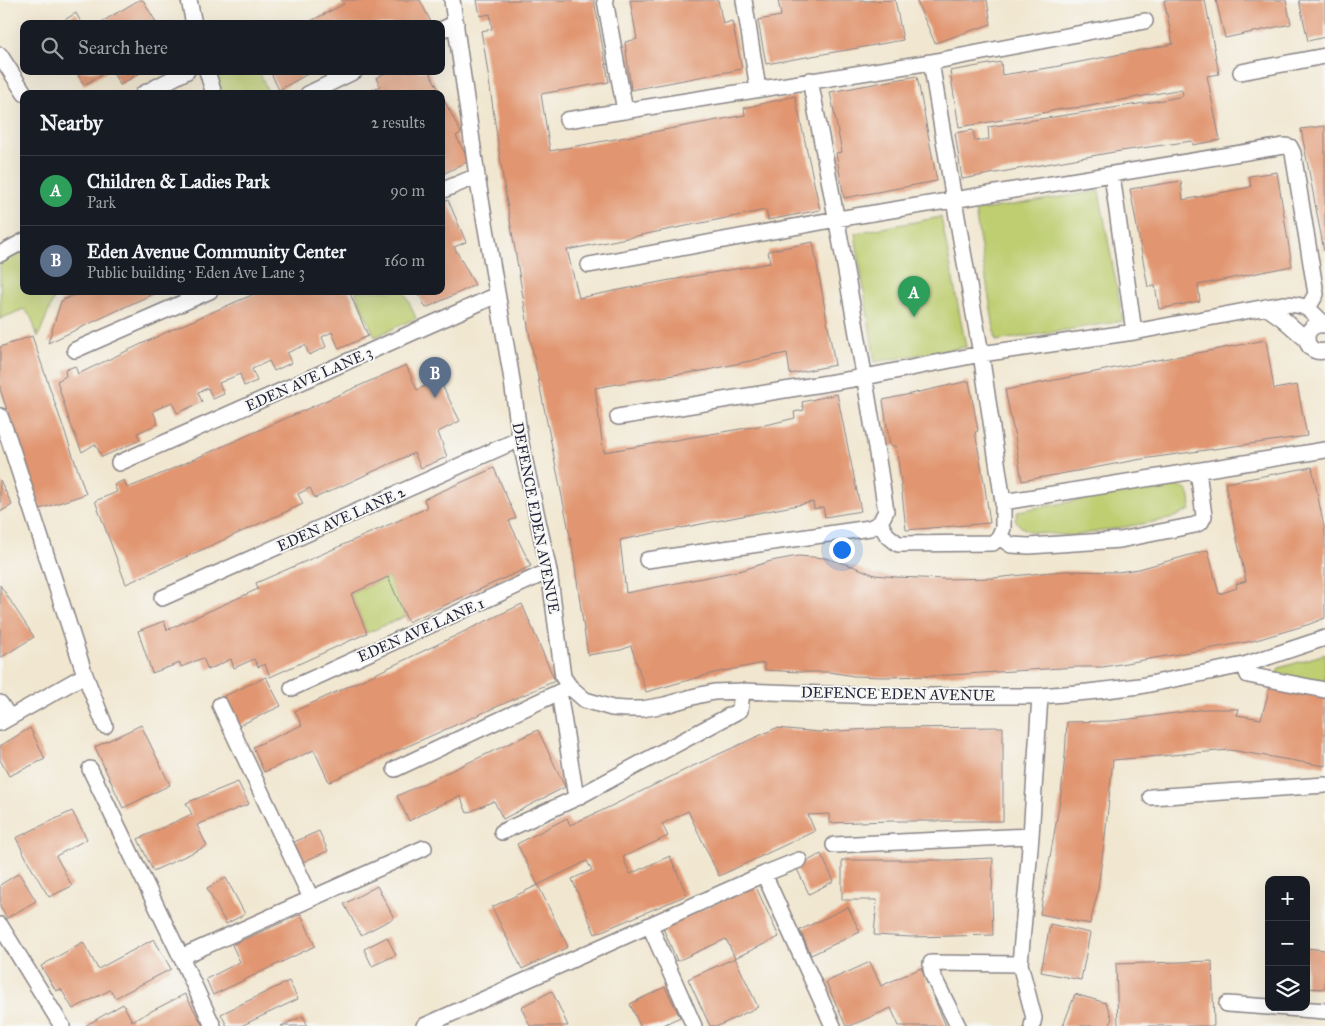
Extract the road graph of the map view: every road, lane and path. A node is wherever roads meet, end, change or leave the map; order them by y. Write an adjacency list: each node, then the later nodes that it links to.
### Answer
1 (189, 0): 5 (street)
2 (452, 0): 7 (street, DEFENCE EDEN AVENUE)
3 (605, 0): 22 (street)
4 (744, 0): 17 (street)
5 (193, 20)
6 (1145, 21): 11 (street)
7 (456, 23): 8 (street); 25 (street, DEFENCE EDEN AVENUE)
8 (445, 28)
9 (0, 55): 18 (street)
10 (1325, 56): 12 (street)
11 (931, 62): 16 (street); 27 (street)
12 (1241, 72)
13 (179, 75): 19 (street)
14 (208, 75): 20 (street)
15 (347, 75): 21 (street)
16 (810, 80): 17 (street); 28 (street)
17 (758, 89): 22 (street)
18 (22, 90)
19 (151, 90)
20 (213, 90)
21 (316, 90)
22 (624, 111): 23 (street)
23 (567, 120)
24 (1112, 175): 27 (street); 35 (street); 37 (street)
25 (477, 176): 26 (street); 33 (street, DEFENCE EDEN AVENUE)
26 (445, 189)
27 (954, 200): 28 (street); 40 (street)
28 (837, 219): 31 (street); 41 (street)
29 (20, 243): 30 (street)
30 (0, 254)
31 (589, 265)
32 (201, 295): 38 (street)
33 (498, 295): 44 (street, DEFENCE EDEN AVENUE); 47 (street, EDEN AVE LANE 3)
34 (1266, 307): 35 (street); 37 (street); 39 (street)
35 (1308, 308): 36 (street)
36 (1325, 325): 39 (street)
37 (1134, 332): 40 (street)
38 (75, 350)
39 (1318, 351)
40 (981, 354): 41 (street); 49 (street)
41 (865, 377): 43 (street); 50 (street)
42 (0, 416): 45 (street)
43 (618, 417)
44 (520, 439): 53 (street, DEFENCE EDEN AVENUE); 54 (street, EDEN AVE LANE 2)
45 (4, 443): 57 (street)
46 (1325, 450): 48 (street)
47 (119, 462)
48 (1198, 471): 49 (street); 51 (street)
49 (1003, 502): 51 (street)
50 (880, 523): 51 (street); 52 (street)
51 (999, 537)
52 (647, 560)
53 (549, 571): 58 (street, EDEN AVE LANE 1); 59 (street, DEFENCE EDEN AVENUE)
54 (162, 598)
55 (1325, 638): 56 (street, DEFENCE EDEN AVENUE)
56 (1244, 665): 60 (street); 62 (street, DEFENCE EDEN AVENUE)
57 (85, 676): 65 (street); 66 (street)
58 (292, 688)
59 (564, 689): 61 (street, DEFENCE EDEN AVENUE); 67 (street); 71 (street)
60 (1325, 690)
61 (742, 691): 62 (street, DEFENCE EDEN AVENUE); 71 (street)
62 (1040, 696): 73 (street)
63 (0, 702): 65 (street)
64 (220, 705): 78 (street)
65 (4, 720)
66 (105, 726)
67 (395, 768)
68 (90, 769): 81 (street)
69 (1325, 785): 70 (street)
70 (1151, 797)
71 (576, 798): 72 (street)
72 (502, 832)
73 (1031, 836): 74 (street); 82 (street)
74 (834, 845)
75 (424, 848): 78 (street)
76 (799, 860): 77 (street)
77 (764, 874): 80 (street); 91 (street)
78 (311, 898): 81 (street)
79 (0, 925): 87 (street)
80 (650, 926): 89 (street); 90 (street)
81 (181, 957): 88 (street)
82 (1020, 964): 92 (street); 93 (street)
83 (1227, 1004): 84 (street)
84 (1265, 1007)
85 (1310, 1010): 86 (street)
86 (1325, 1011)
87 (62, 1026)
88 (213, 1026)
89 (424, 1026)
90 (694, 1026)
91 (833, 1026)
92 (958, 1026)
93 (1032, 1026)

